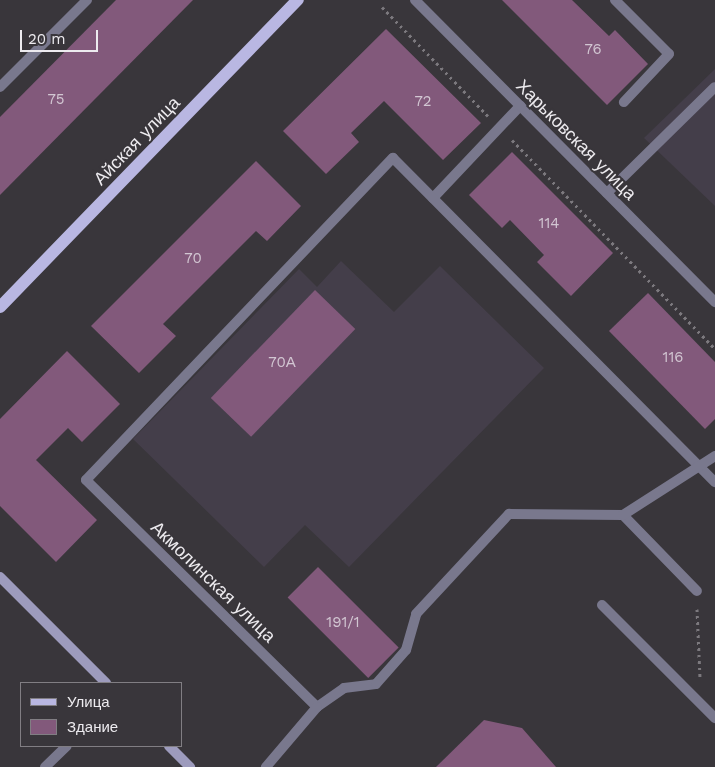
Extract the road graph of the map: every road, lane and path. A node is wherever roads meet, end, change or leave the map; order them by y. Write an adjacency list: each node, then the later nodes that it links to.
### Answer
1 (87, 0): 6 (street)
2 (298, 0): 14 (main road, Айская улица)
3 (415, 0): 9 (street, Харьковская улица)
4 (615, 0): 8 (street)
5 (382, 7): 10 (path)
6 (0, 87)
7 (715, 87): 11 (street)
8 (624, 102)
9 (520, 106): 10 (street); 11 (street, Харьковская улица)
10 (500, 128): 12 (street); 15 (path)
11 (606, 193): 13 (street, Харьковская улица)
12 (433, 198): 17 (street); 25 (street, Акмолинская улица)
13 (715, 302)
14 (0, 306)
15 (715, 349)
16 (715, 456): 17 (street)
17 (701, 468): 18 (street); 19 (street)
18 (715, 482)
19 (623, 515): 21 (street); 25 (street)
20 (0, 577): 23 (main road)
21 (697, 591): 24 (path)
22 (602, 605): 24 (street)
23 (105, 682)
24 (700, 703): 26 (street)
25 (317, 708): 31 (street)
26 (715, 718)
27 (66, 747): 29 (street)
28 (170, 747): 30 (main road)
29 (45, 767)
30 (190, 767)
31 (266, 767)

